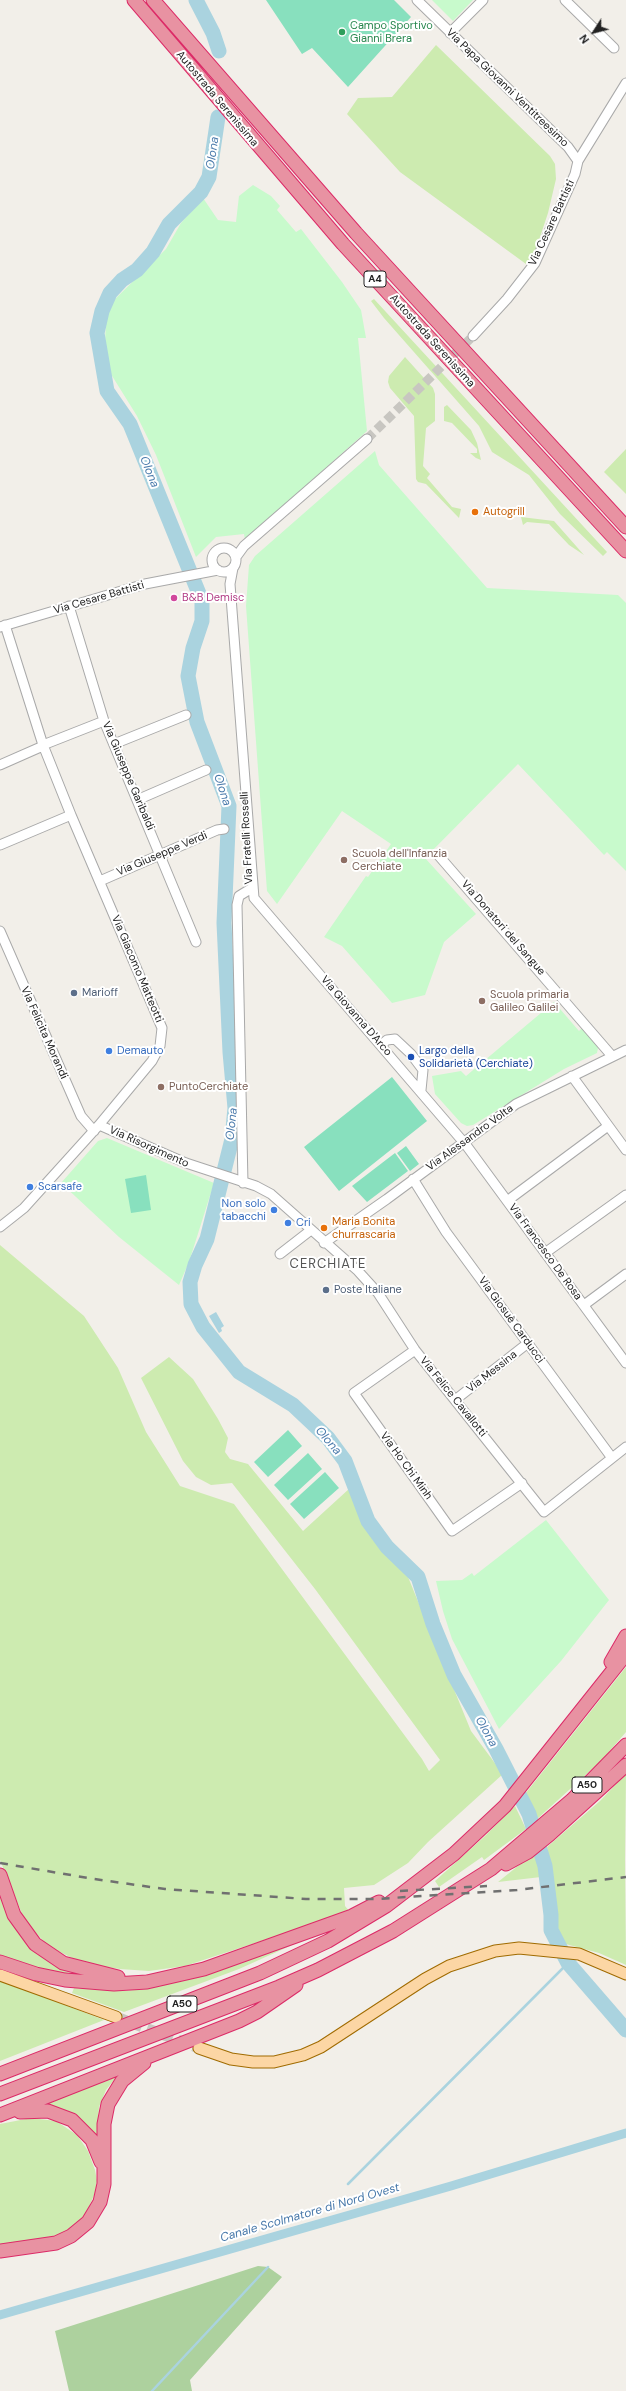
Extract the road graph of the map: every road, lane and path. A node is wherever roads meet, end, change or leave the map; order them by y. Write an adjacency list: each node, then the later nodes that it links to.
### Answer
1 (134, 0): 13 (highway, Autostrada Serenissima / A4)
2 (153, 0): 12 (highway, Autostrada Serenissima / A4)
3 (417, 0): 6 (street, Via Papa Giovanni Ventitreesimo)
4 (483, 0): 6 (street)
5 (565, 0): 7 (street)
6 (450, 32): 9 (street, Via Papa Giovanni Ventitreesimo)
7 (614, 48)
8 (626, 83): 9 (street, Via Cesare Battisti)
9 (578, 161): 10 (street, Via Cesare Battisti)
10 (473, 336)
11 (367, 439): 14 (street)
12 (626, 527)
13 (626, 551)
14 (234, 553): 15 (street); 16 (street)
15 (212, 561): 17 (street); 18 (street, Via Cesare Battisti)
16 (233, 568): 17 (street); 19 (street, Via Fratelli Rosselli)
17 (220, 571): 18 (street, Via Cesare Battisti); 19 (street)
18 (199, 573): 20 (street, Via Cesare Battisti)
19 (230, 584): 35 (street, Via Fratelli Rosselli)
20 (69, 606): 21 (street, Via Cesare Battisti); 23 (street, Via Giuseppe Garibaldi)
21 (3, 626): 25 (street)
22 (186, 715): 24 (street)
23 (104, 720): 24 (street, Via Giuseppe Garibaldi); 25 (street)
24 (114, 744): 28 (street, Via Giuseppe Garibaldi)
25 (43, 746): 26 (street); 29 (street)
26 (0, 764)
27 (206, 770): 28 (street)
28 (137, 800): 32 (street, Via Giuseppe Garibaldi)
29 (71, 815): 31 (street); 34 (street, Via Giacomo Matteotti)
30 (224, 829): 32 (street, Via Giuseppe Verdi)
31 (0, 845)
32 (161, 854): 34 (street, Via Giuseppe Verdi); 37 (street, Via Giuseppe Garibaldi)
33 (439, 856): 40 (street, Via Donatori del Sangue)
34 (100, 881): 44 (street, Via Giacomo Matteotti)
35 (252, 888): 38 (street, Via Giovanna D'Arco); 48 (street, Via Fratelli Rosselli)
36 (0, 931): 44 (street, Via Felicita Morandi)
37 (196, 942)
38 (381, 1045): 42 (street, Via Giovanna D'Arco); 42 (street)
39 (626, 1050): 40 (street, Via Alessandro Volta)
40 (612, 1056): 41 (street, Via Alessandro Volta)
41 (572, 1076): 43 (street); 45 (street, Via Alessandro Volta)
42 (421, 1090): 45 (street, Via Giovanna D'Arco)
43 (608, 1126): 46 (street); 50 (street)
44 (96, 1128): 48 (street, Via Risorgimento); 51 (street, Via Risorgimento)
45 (464, 1142): 47 (street, Via Alessandro Volta); 50 (street, Via Francesco De Rosa)
46 (626, 1150)
47 (413, 1179): 53 (street, Via Alessandro Volta); 58 (street, Via Giosuè Carducci)
48 (243, 1183): 52 (street, Via Risorgimento)
49 (626, 1195): 54 (street)
50 (507, 1201): 54 (street, Via Francesco De Rosa)
51 (0, 1227)
52 (311, 1230): 53 (street, Via Felice Cavallotti); 55 (street)
53 (324, 1243): 59 (street, Via Felice Cavallotti)
54 (546, 1253): 57 (street, Via Francesco De Rosa)
55 (280, 1254)
56 (626, 1274): 57 (street)
57 (584, 1305): 60 (street, Via Francesco De Rosa)
58 (528, 1343): 61 (street, Via Messina); 63 (street, Via Giosuè Carducci)
59 (416, 1350): 61 (street, Via Felice Cavallotti); 64 (street, Via Ho Chi Minh)
60 (625, 1358)
61 (455, 1400): 64 (street, Via Felice Cavallotti)
62 (626, 1447): 63 (street)
63 (612, 1458): 64 (street, Via Felice Cavallotti)
64 (522, 1483)
65 (626, 1636): 67 (highway)
66 (626, 1654): 67 (highway, A50)
67 (585, 1706): 72 (highway, A50)
68 (626, 1745): 70 (highway, A50)
69 (626, 1765): 70 (highway)
70 (547, 1829): 75 (highway, A50)
71 (0, 1875): 78 (highway)
72 (421, 1880): 78 (highway); 83 (highway, A50)
73 (0, 1962): 78 (highway)
74 (0, 1968): 79 (main road)
75 (318, 1970): 82 (highway); 84 (highway, A50)
76 (626, 1974): 81 (main road)
77 (0, 1975): 79 (main road)
78 (147, 1982)
79 (98, 2010): 80 (main road)
80 (116, 2017)
81 (199, 2048)
82 (170, 2049): 85 (highway); 87 (highway)
83 (0, 2074)
84 (0, 2094)
85 (0, 2115)
86 (0, 2119): 87 (highway)
87 (105, 2177): 88 (highway)
88 (0, 2251)

